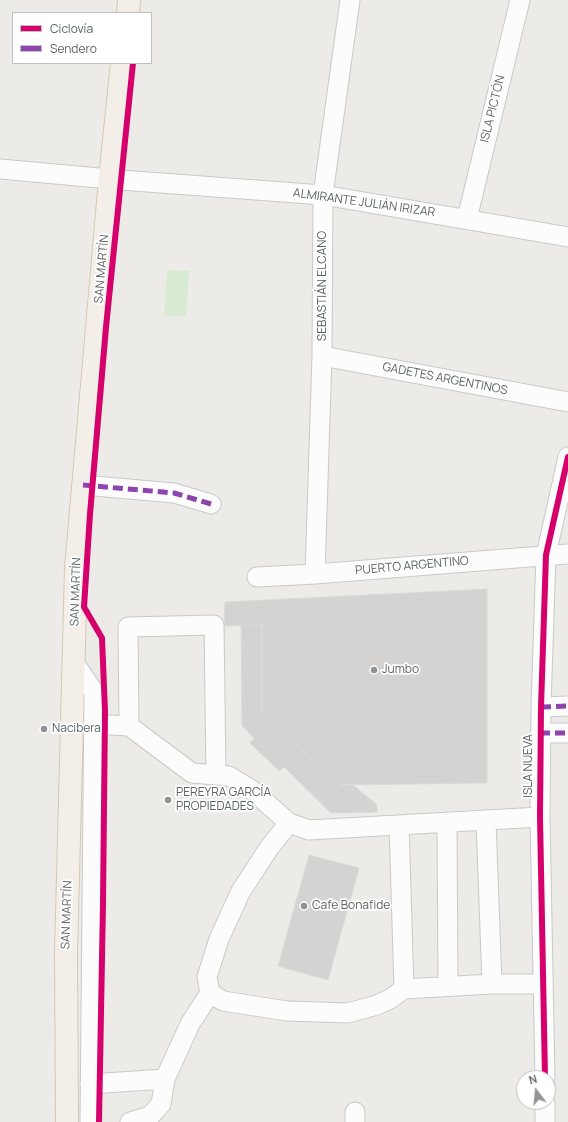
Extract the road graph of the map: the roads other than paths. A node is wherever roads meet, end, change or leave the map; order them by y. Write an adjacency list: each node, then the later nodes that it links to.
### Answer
1 (129, 0): 4 (main road)
2 (350, 0): 8 (street, SEBASTIÁN ELCANO)
3 (520, 0): 9 (street, ISLA PICTÓN)
4 (128, 12)
5 (122, 64): 7 (main road, SAN MARTÍN)
6 (0, 169): 7 (street, ALMIRANTE JULIÁN IRIZAR)
7 (110, 179): 8 (street, ALMIRANTE JULIÁN IRIZAR); 14 (main road, SAN MARTÍN)
8 (323, 194): 9 (street, ALMIRANTE JULIÁN IRIZAR); 11 (street, SEBASTIÁN ELCANO)
9 (466, 219): 10 (street, ALMIRANTE JULIÁN IRIZAR)
10 (568, 237)
11 (322, 356): 12 (street, GADETES ARGENTINOS); 18 (street, SEBASTIÁN ELCANO)
12 (568, 402)
13 (568, 457): 17 (street, ISLA NUEVA)
14 (83, 485): 15 (street); 20 (main road, SAN MARTÍN)
15 (211, 504)
16 (568, 554): 17 (street, PUERTO ARGENTINO)
17 (546, 555): 18 (street, PUERTO ARGENTINO); 22 (street, ISLA NUEVA)
18 (316, 574): 19 (street, PUERTO ARGENTINO)
19 (257, 577)
20 (73, 660): 23 (street); 42 (main road, SAN MARTÍN)
21 (568, 706): 22 (street)
22 (541, 707): 25 (street, ISLA NUEVA)
23 (93, 724): 24 (street); 40 (street)
24 (129, 726): 27 (street); 27 (street)
25 (540, 733): 26 (street); 28 (street, ISLA NUEVA)
26 (568, 733)
27 (216, 775): 31 (street)
28 (540, 817): 29 (street); 34 (street, ISLA NUEVA)
29 (486, 820): 30 (street); 33 (street)
30 (447, 822): 32 (street); 35 (street)
31 (289, 823): 32 (street); 37 (street)
32 (399, 825): 36 (street)
33 (492, 984): 34 (street); 35 (street)
34 (543, 984): 38 (street, ISLA NUEVA)
35 (448, 986): 36 (street)
36 (404, 989): 37 (street)
37 (210, 993): 39 (street)
38 (545, 1070)
39 (165, 1078): 40 (street); 44 (street)
40 (90, 1084): 43 (street)
41 (545, 1110): 45 (street)
42 (68, 1122)
43 (90, 1122)
44 (130, 1122)
45 (544, 1122)

